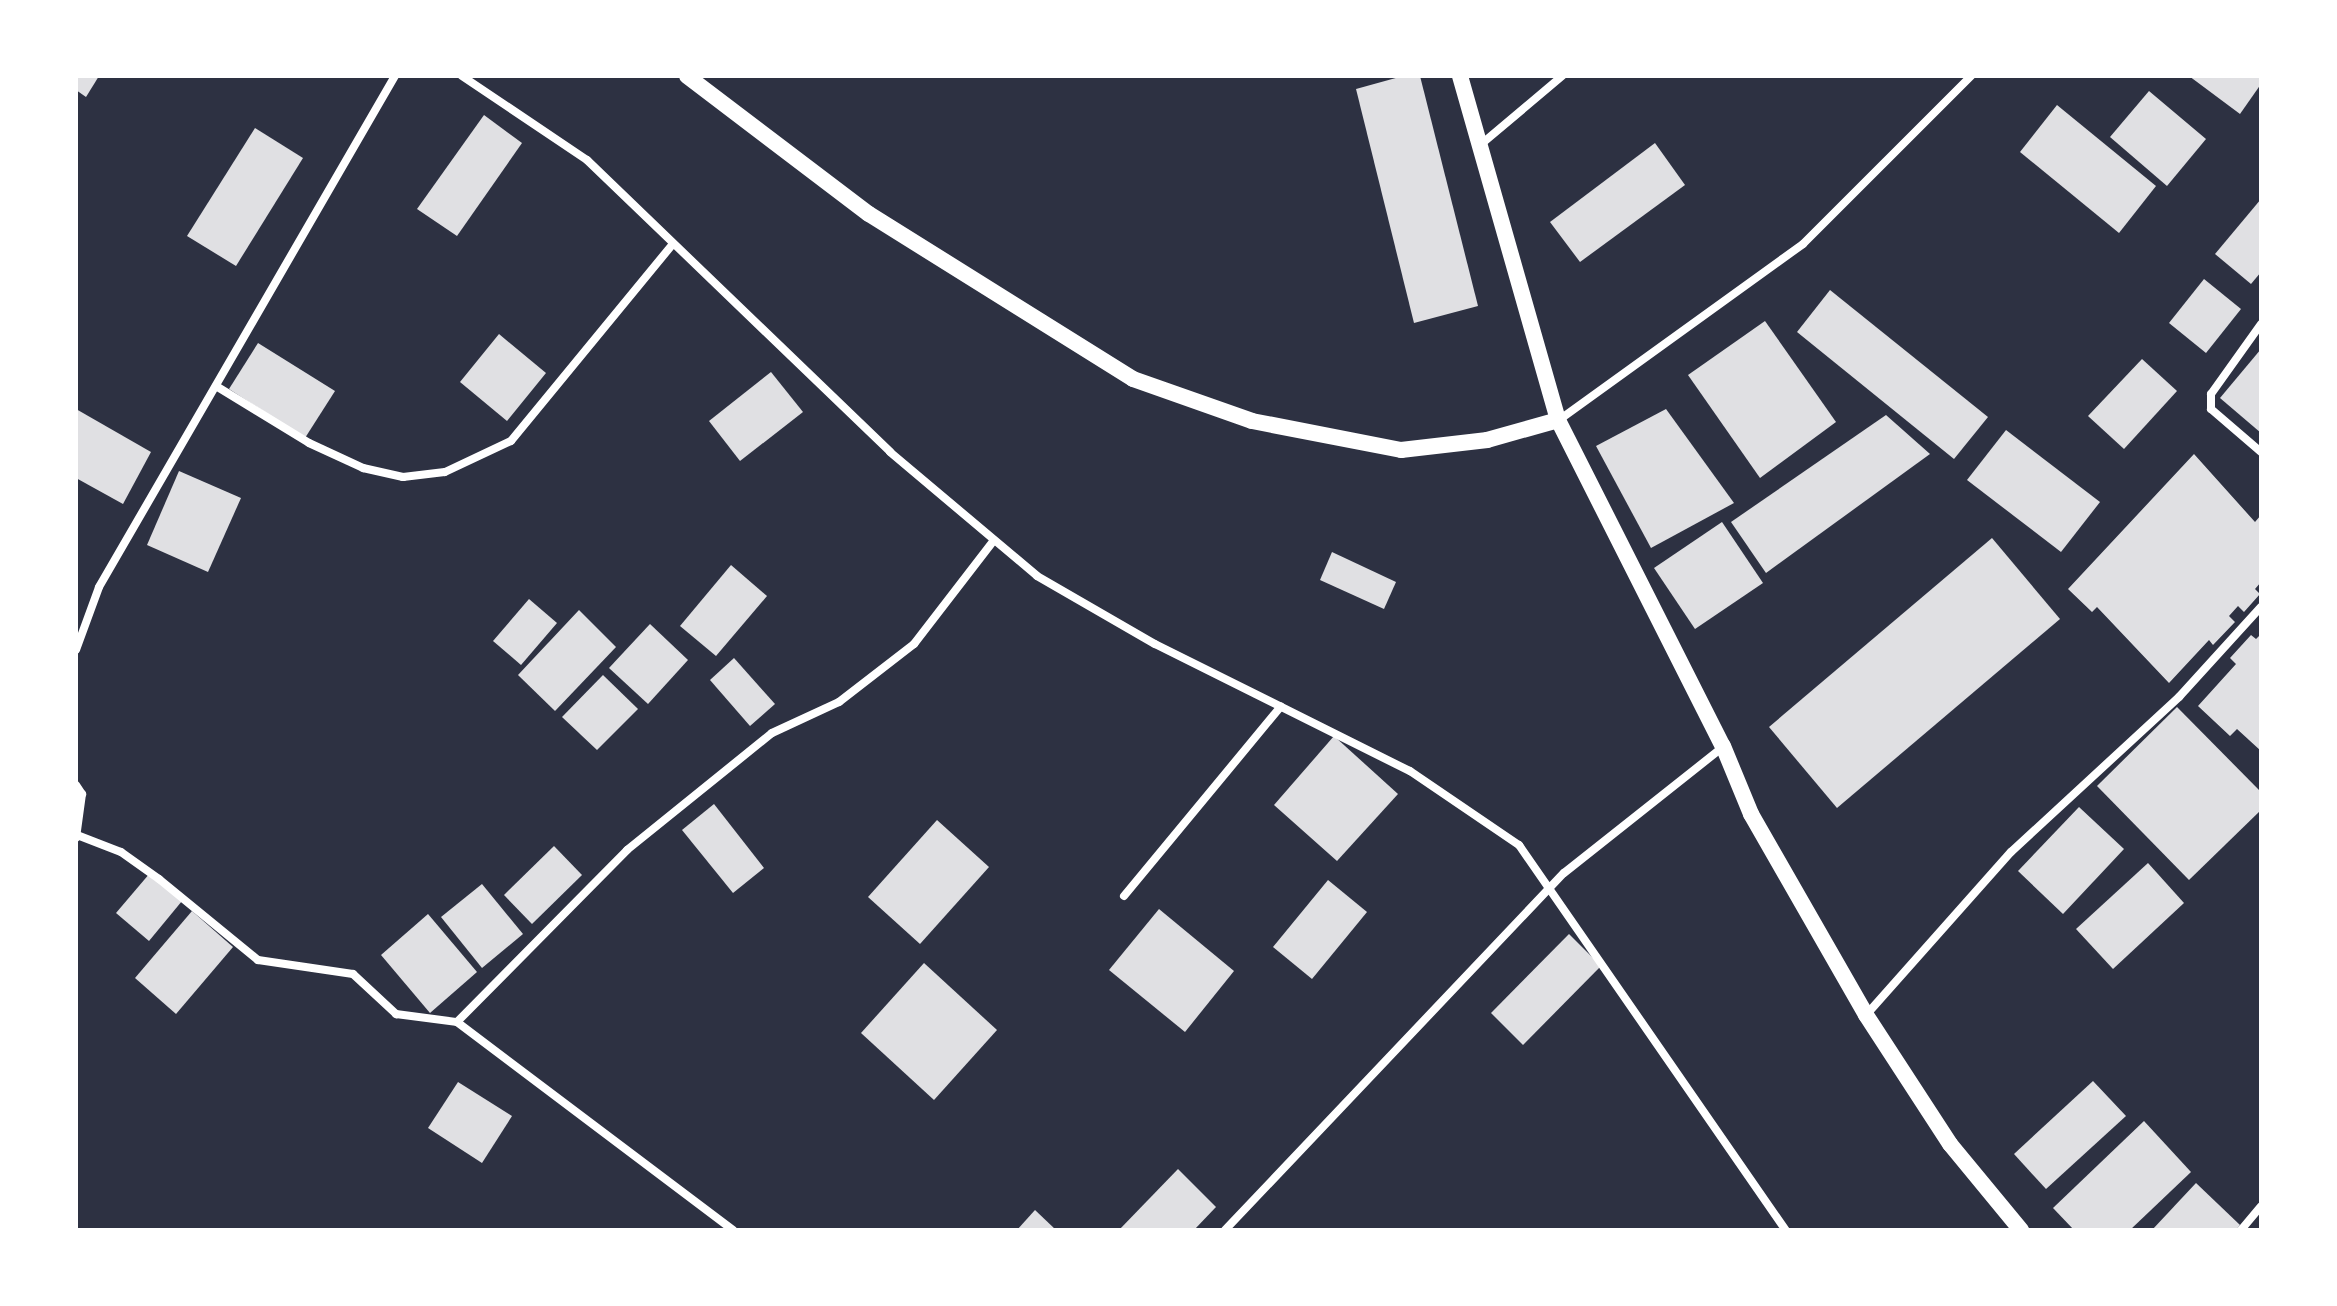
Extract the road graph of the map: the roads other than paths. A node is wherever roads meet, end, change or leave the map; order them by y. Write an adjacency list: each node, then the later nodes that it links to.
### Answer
1 (395, 76): 10 (street)
2 (462, 76): 8 (street)
3 (687, 76): 11 (main road)
4 (1460, 76): 7 (main road)
5 (1562, 76): 7 (street)
6 (1971, 76): 11 (street)
7 (1479, 146): 11 (main road)
8 (672, 245): 10 (street); 13 (street)
9 (2261, 324): 12 (street)
10 (216, 386): 15 (street)
11 (1558, 420): 17 (main road)
12 (2261, 452)
13 (994, 540): 16 (street); 23 (street)
14 (2261, 607): 22 (street)
15 (76, 650)
16 (1281, 706): 20 (street); 21 (street)
17 (1723, 746): 20 (street); 22 (main road)
18 (76, 785): 19 (street)
19 (77, 837): 23 (street)
20 (1551, 886): 26 (street); 27 (street)
21 (1124, 896)
22 (1866, 1015): 28 (main road)
23 (457, 1022): 25 (street)
24 (2261, 1206): 29 (street)
25 (733, 1230)
26 (1225, 1230)
27 (1786, 1230)
28 (2021, 1230)
29 (2241, 1230)

